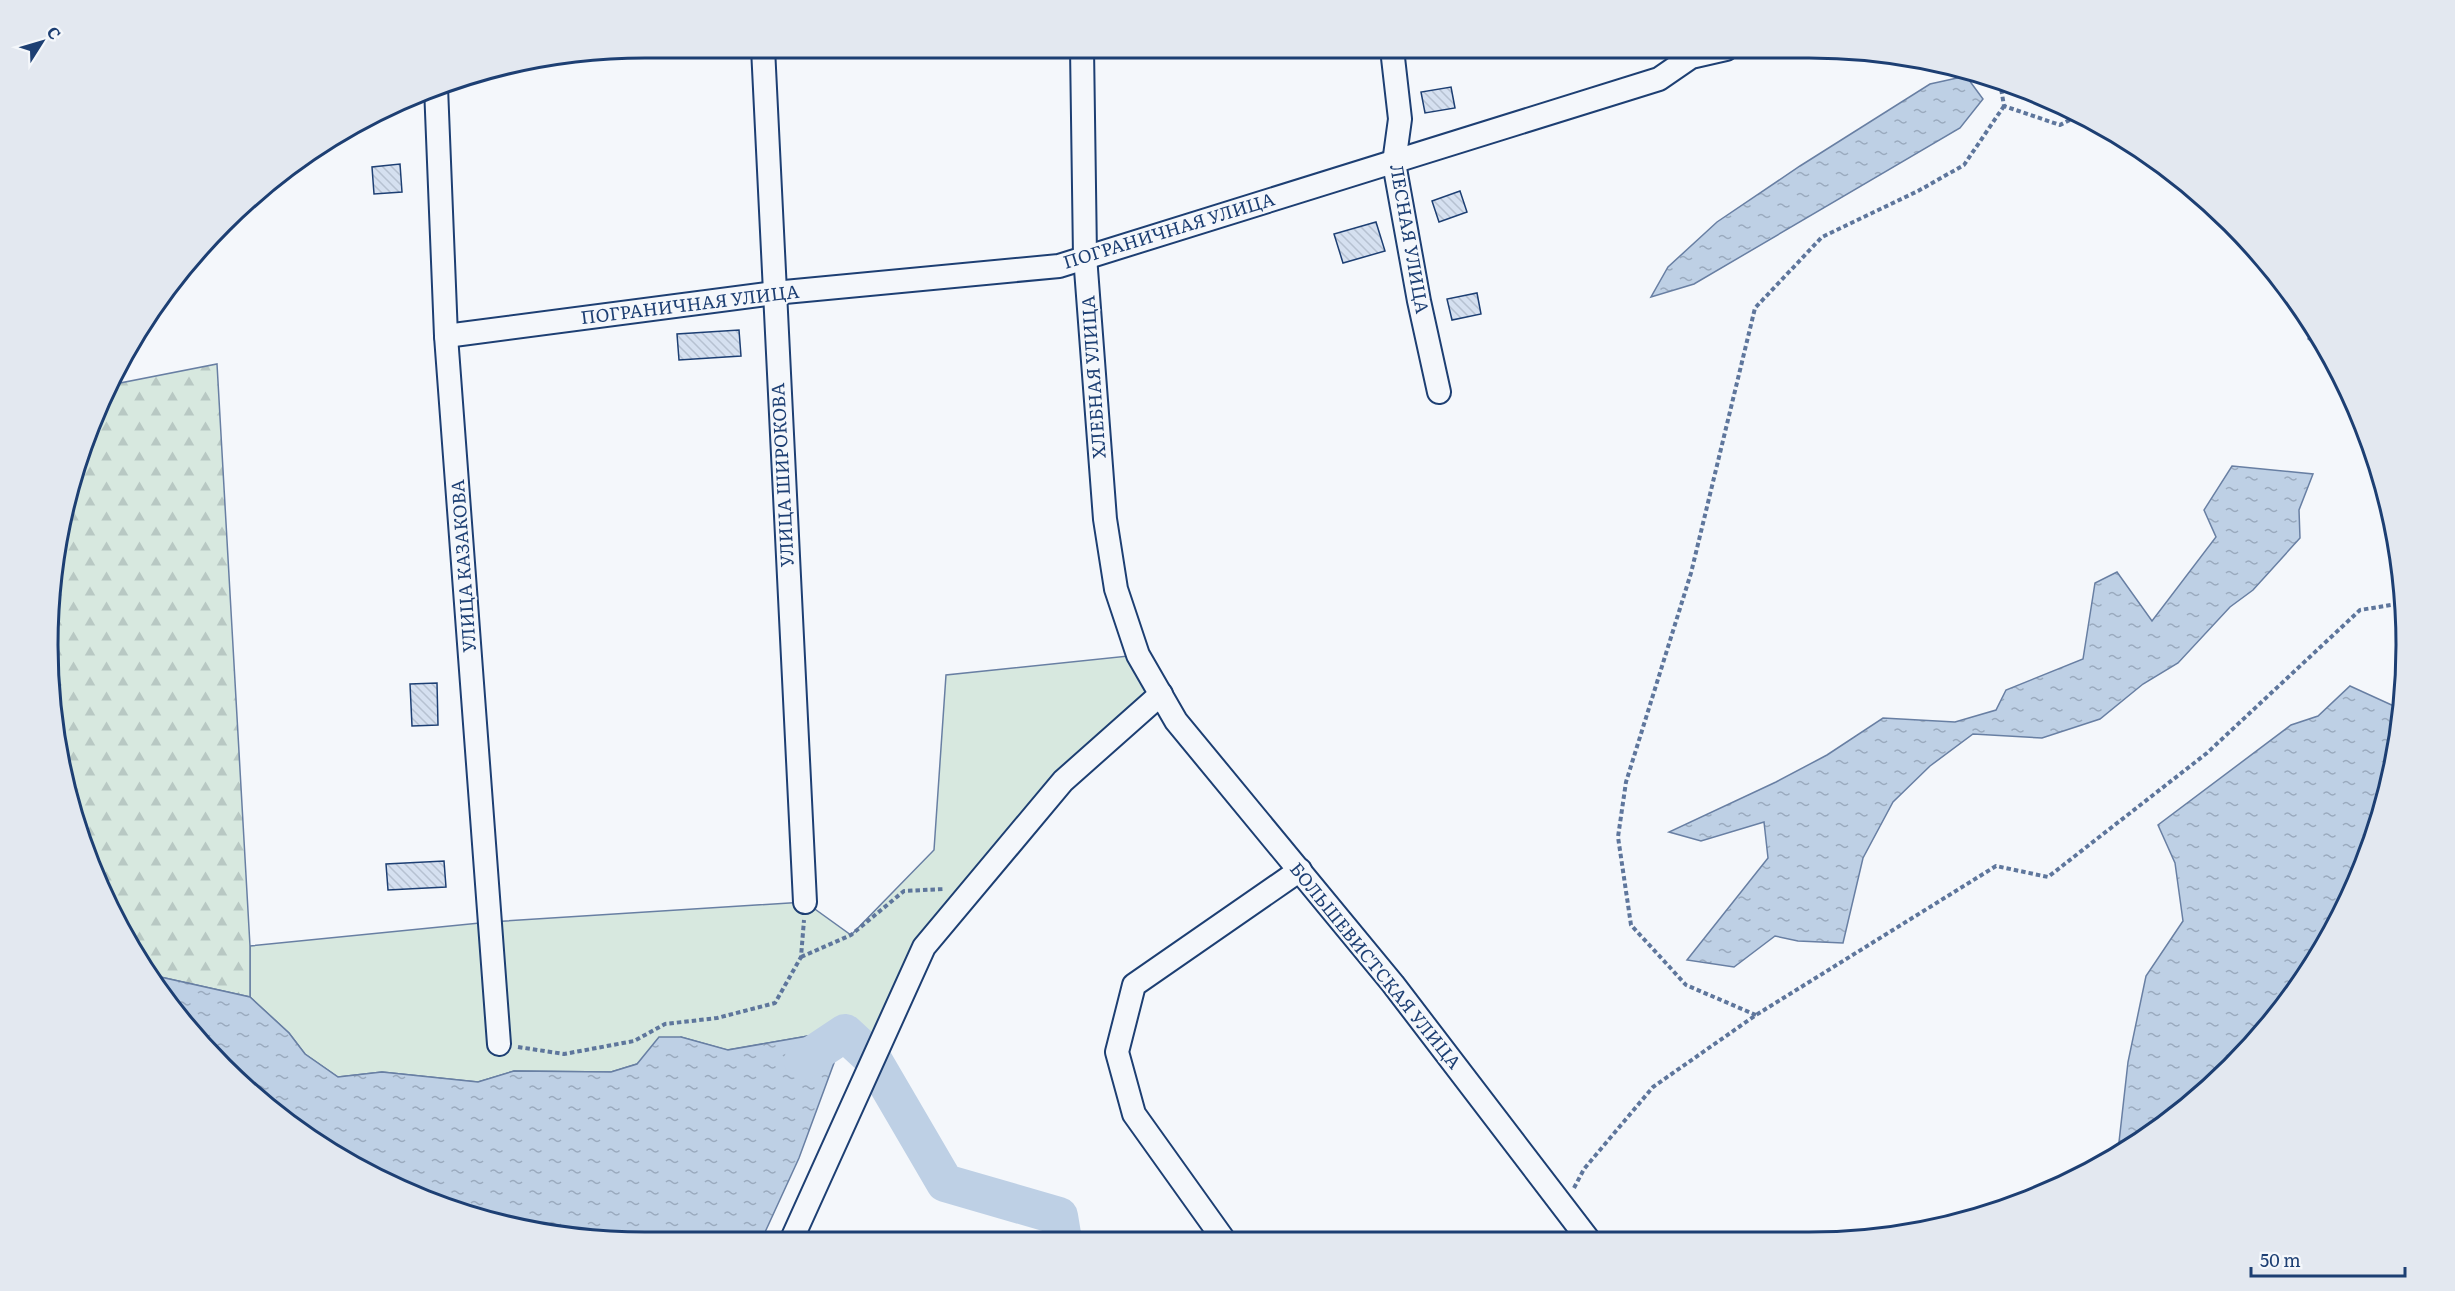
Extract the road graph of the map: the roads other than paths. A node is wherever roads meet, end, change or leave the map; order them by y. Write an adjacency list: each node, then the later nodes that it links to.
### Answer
1 (763, 58): 8 (street, УЛИЦА ШИРОКОВА)
2 (1082, 58): 7 (street, ХЛЕБНАЯ УЛИЦА)
3 (1393, 58): 6 (street, ЛЕСНАЯ УЛИЦА)
4 (1684, 58): 6 (street, ПОГРАНИЧНАЯ УЛИЦА)
5 (436, 97): 9 (street, УЛИЦА КАЗАКОВА)
6 (1394, 163): 7 (street, ПОГРАНИЧНАЯ УЛИЦА); 10 (street, ЛЕСНАЯ УЛИЦА)
7 (1085, 256): 8 (street, ПОГРАНИЧНАЯ УЛИЦА); 11 (street, ХЛЕБНАЯ УЛИЦА)
8 (774, 293): 9 (street, ПОГРАНИЧНАЯ УЛИЦА); 13 (street, УЛИЦА ШИРОКОВА)
9 (446, 336): 14 (street, УЛИЦА КАЗАКОВА)
10 (1439, 392)
11 (1161, 694): 12 (street, БОЛЬШЕВИСТСКАЯ УЛИЦА); 15 (street)
12 (1300, 870): 16 (street); 17 (street, БОЛЬШЕВИСТСКАЯ УЛИЦА)
13 (805, 902)
14 (499, 1044)
15 (795, 1232)
16 (1218, 1232)
17 (1583, 1232)

